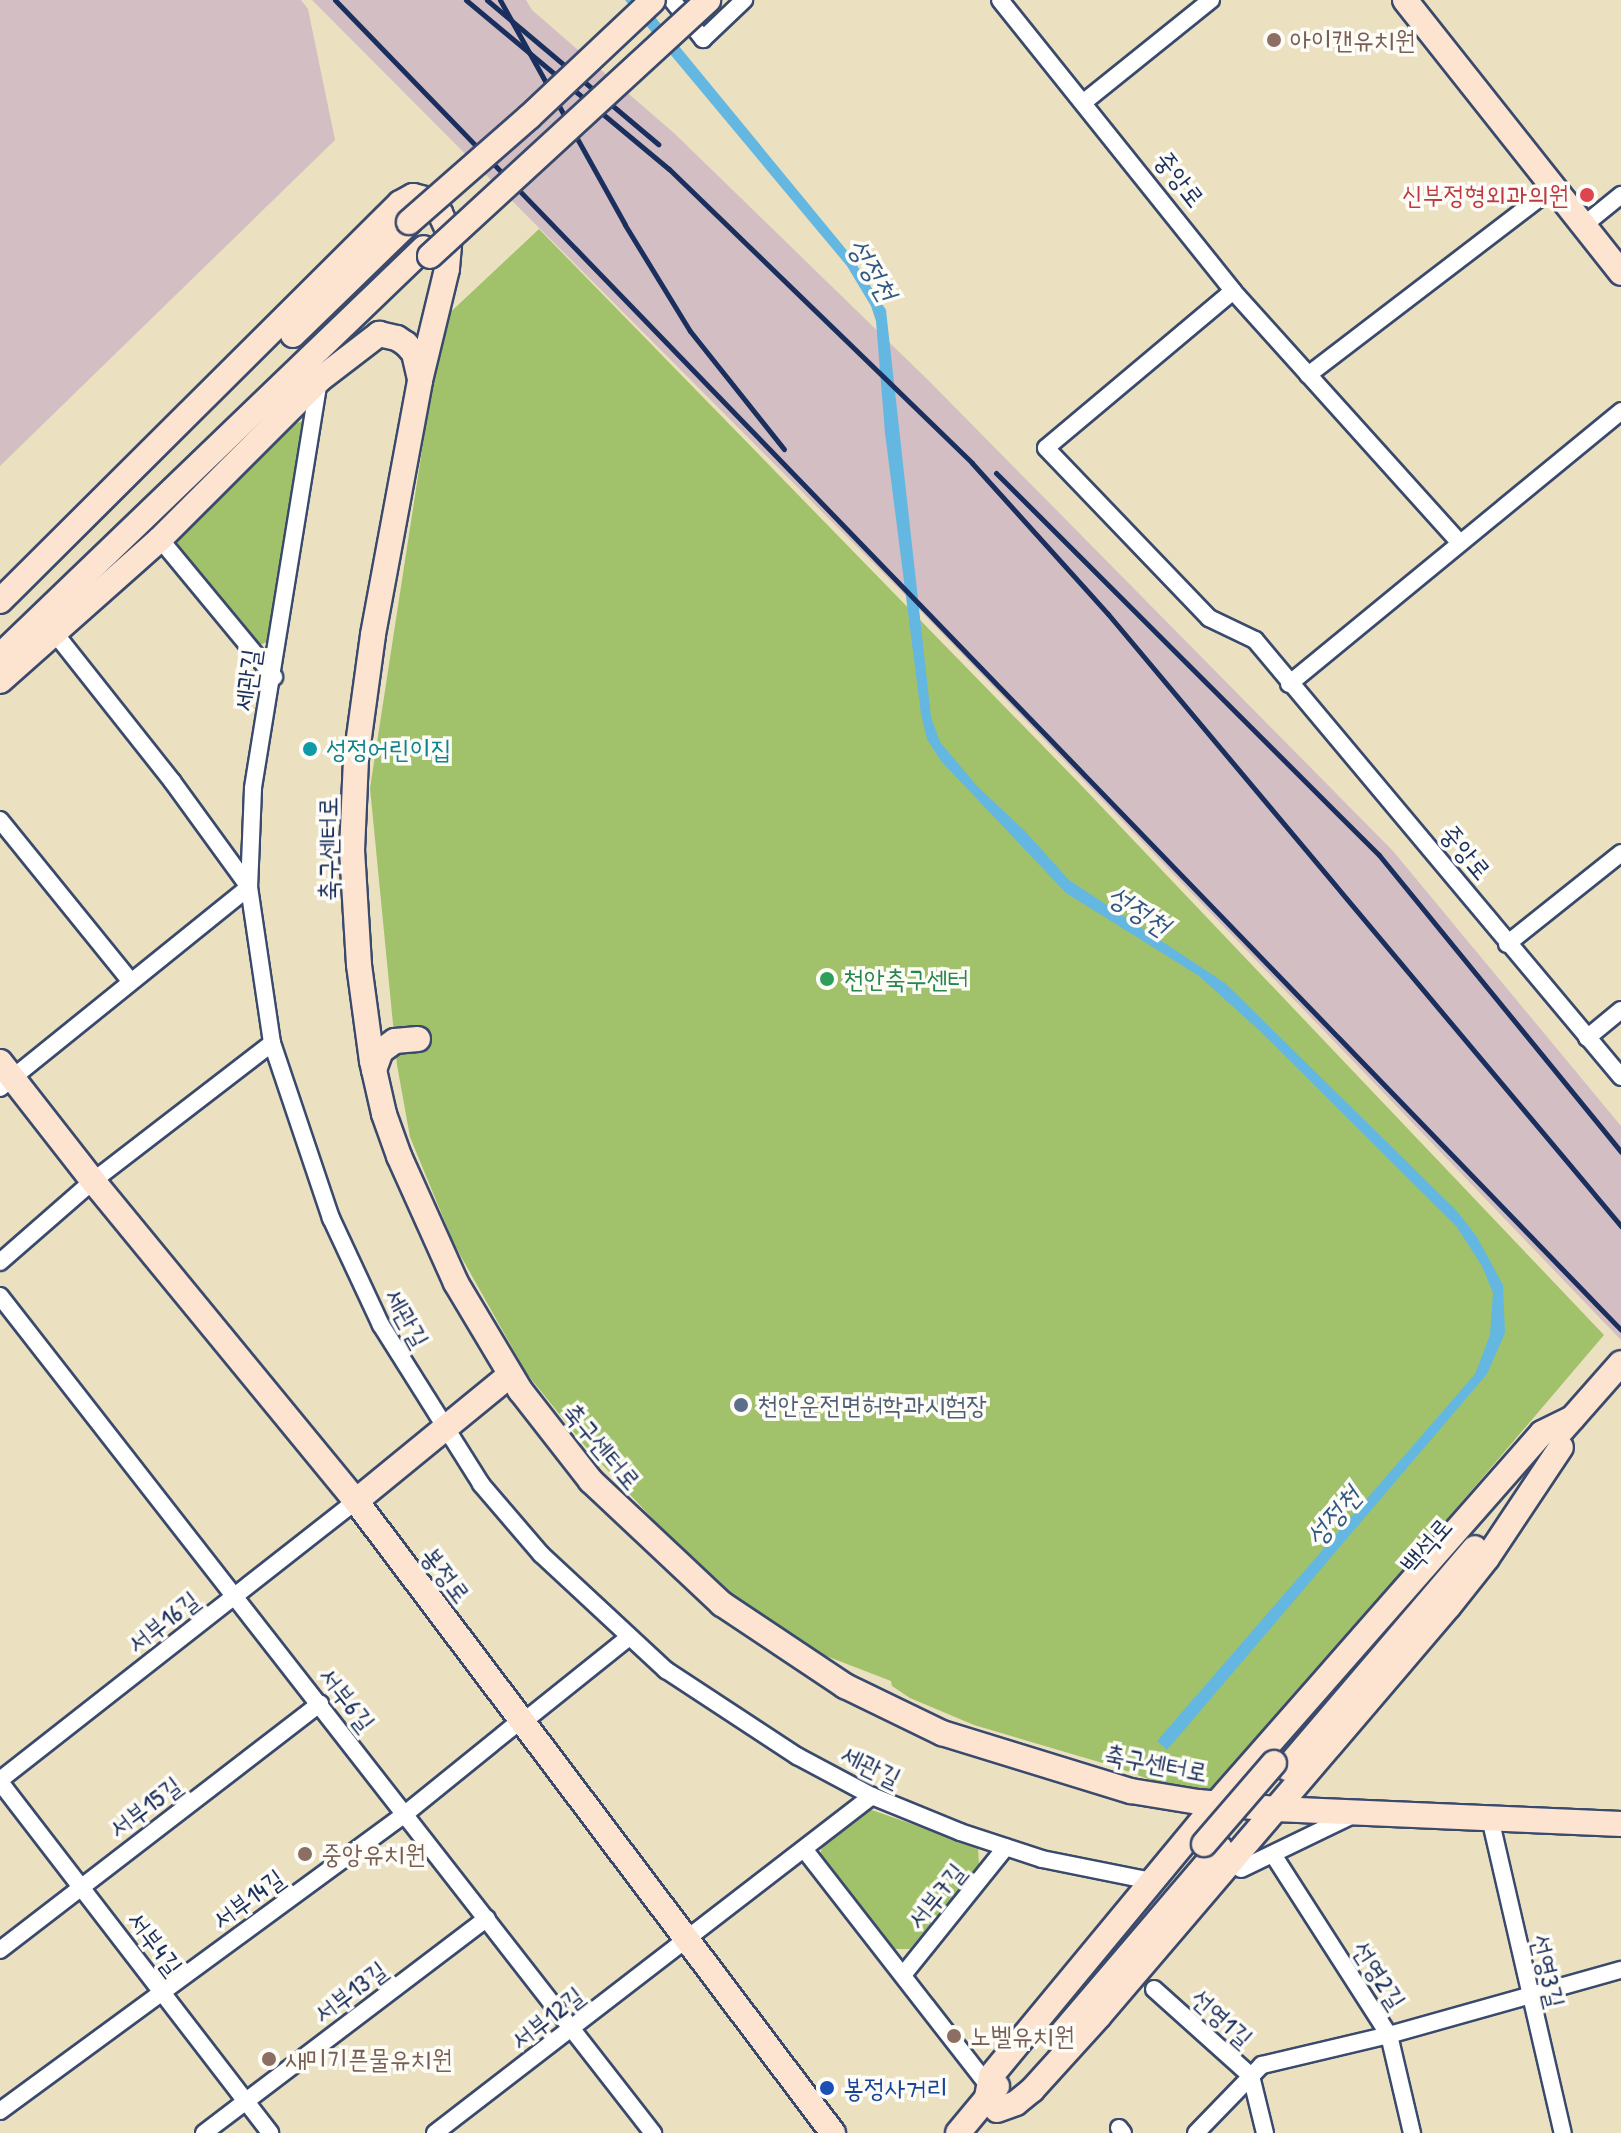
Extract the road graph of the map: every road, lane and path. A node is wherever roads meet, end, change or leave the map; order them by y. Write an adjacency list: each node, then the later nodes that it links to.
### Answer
1 (629, 0): 13 (main road, bridge)
2 (653, 0): 13 (main road, bridge)
3 (672, 0): 9 (street)
4 (685, 0): 20 (main road)
5 (706, 0): 9 (street); 20 (main road, bridge)
6 (1000, 0): 10 (street, 중앙로)
7 (1211, 0): 10 (street)
8 (1405, 0): 11 (main road)
9 (742, 2)
10 (1084, 102): 16 (street, 중앙로)
11 (1553, 188): 14 (main road); 17 (street)
12 (1621, 195): 14 (street)
13 (409, 222): 24 (main road)
14 (1584, 225): 15 (main road)
15 (1621, 273)
16 (1233, 291): 17 (street, 중앙로); 29 (street, 중앙로)
17 (1308, 375): 23 (street, 중앙로)
18 (319, 380): 19 (main road); 22 (main road); 27 (street, 세관길)
19 (420, 381): 24 (main road, 축구센터로); 39 (main road, 축구센터로)
20 (285, 383): 25 (main road)
21 (1621, 411): 23 (street)
22 (160, 539): 25 (main road); 27 (street)
23 (1460, 543): 29 (street)
24 (3, 612)
25 (42, 629): 26 (main road); 28 (main road); 32 (street)
26 (0, 656)
27 (274, 677): 32 (street, 세관길)
28 (0, 681)
29 (1289, 684): 33 (street, 중앙로)
30 (0, 820): 34 (street)
31 (1621, 853): 33 (street)
32 (249, 887): 34 (street); 38 (street, 세관길)
33 (1507, 944): 36 (street, 중앙로)
34 (131, 982): 40 (street)
35 (1621, 1010): 36 (street)
36 (1587, 1038): 41 (street)
37 (418, 1039): 39 (main road)
38 (272, 1043): 42 (street); 49 (street, 세관길)
39 (374, 1070): 46 (main road, 축구센터로)
40 (4, 1076): 42 (main road, 봉정로)
41 (1621, 1077)
42 (93, 1181): 43 (street); 51 (main road, 봉정로)
43 (0, 1262)
44 (0, 1296): 52 (street, 서부6길)
45 (1621, 1363): 48 (main road, 백석로)
46 (510, 1375): 49 (main road); 59 (main road, 축구센터로)
47 (1621, 1380): 50 (main road, 백석로)
48 (1573, 1418): 56 (main road, 백석로); 59 (main road)
49 (445, 1428): 51 (main road); 53 (street, 세관길)
50 (1561, 1447): 56 (main road, 백석로); 60 (main road)
51 (356, 1501): 52 (street, 서부16길); 55 (main road, 봉정로)
52 (237, 1595): 54 (street, 서부6길); 57 (street, 서부16길)
53 (628, 1638): 55 (street, 서부14길); 58 (street, 세관길)
54 (320, 1704): 62 (street, 서부6길); 70 (street, 서부15길)
55 (522, 1721): 62 (street, 서부14길); 72 (main road, 봉정로)
56 (1280, 1766): 82 (main road)
57 (0, 1781): 70 (street, 서부4길)
58 (872, 1796): 65 (street, 세관길); 66 (street, 서부12길)
59 (1217, 1803): 60 (main road, 축구센터로); 69 (main road)
60 (1276, 1809): 61 (main road, 축구센터로); 82 (main road)
61 (1359, 1812): 63 (main road, 축구센터로); 67 (street)
62 (405, 1814): 71 (street, 서부6길); 77 (street, 서부14길)
63 (1490, 1818): 64 (main road, 축구센터로); 78 (street, 선영3길)
64 (1621, 1824)
65 (1006, 1847): 69 (street, 세관길); 75 (street, 서부7길)
66 (804, 1849): 72 (street, 서부12길); 75 (street, 서부7길)
67 (1274, 1856): 68 (street); 80 (street, 선영2길)
68 (1241, 1869)
69 (1151, 1881): 82 (main road)
70 (82, 1886): 73 (street, 서부15길); 77 (street, 서부4길)
71 (487, 1918): 79 (street, 서부6길); 83 (street, 서부13길)
72 (686, 1938): 79 (street, 서부12길); 89 (main road, 봉정로)
73 (0, 1950)
74 (1621, 1970): 78 (street)
75 (903, 1975): 82 (street, 서부7길)
76 (1154, 1989): 81 (street, 선영1길)
77 (162, 1992): 83 (street, 서부4길); 84 (street, 서부14길)
78 (1528, 1993): 80 (street); 95 (street, 선영3길)
79 (573, 2028): 85 (street, 서부6길); 88 (street, 서부12길)
80 (1389, 2035): 81 (street); 94 (street, 선영2길)
81 (1251, 2076): 92 (street); 93 (street, 선영1길)
82 (991, 2097): 90 (main road); 91 (main road)
83 (245, 2101): 86 (street, 서부13길); 87 (street, 서부4길)
84 (0, 2111)
85 (647, 2131)
86 (204, 2133)
87 (270, 2133)
88 (435, 2133)
89 (833, 2133)
90 (958, 2133)
91 (978, 2133)
92 (1196, 2133)
93 (1265, 2133)
94 (1412, 2133)
95 (1563, 2133)

